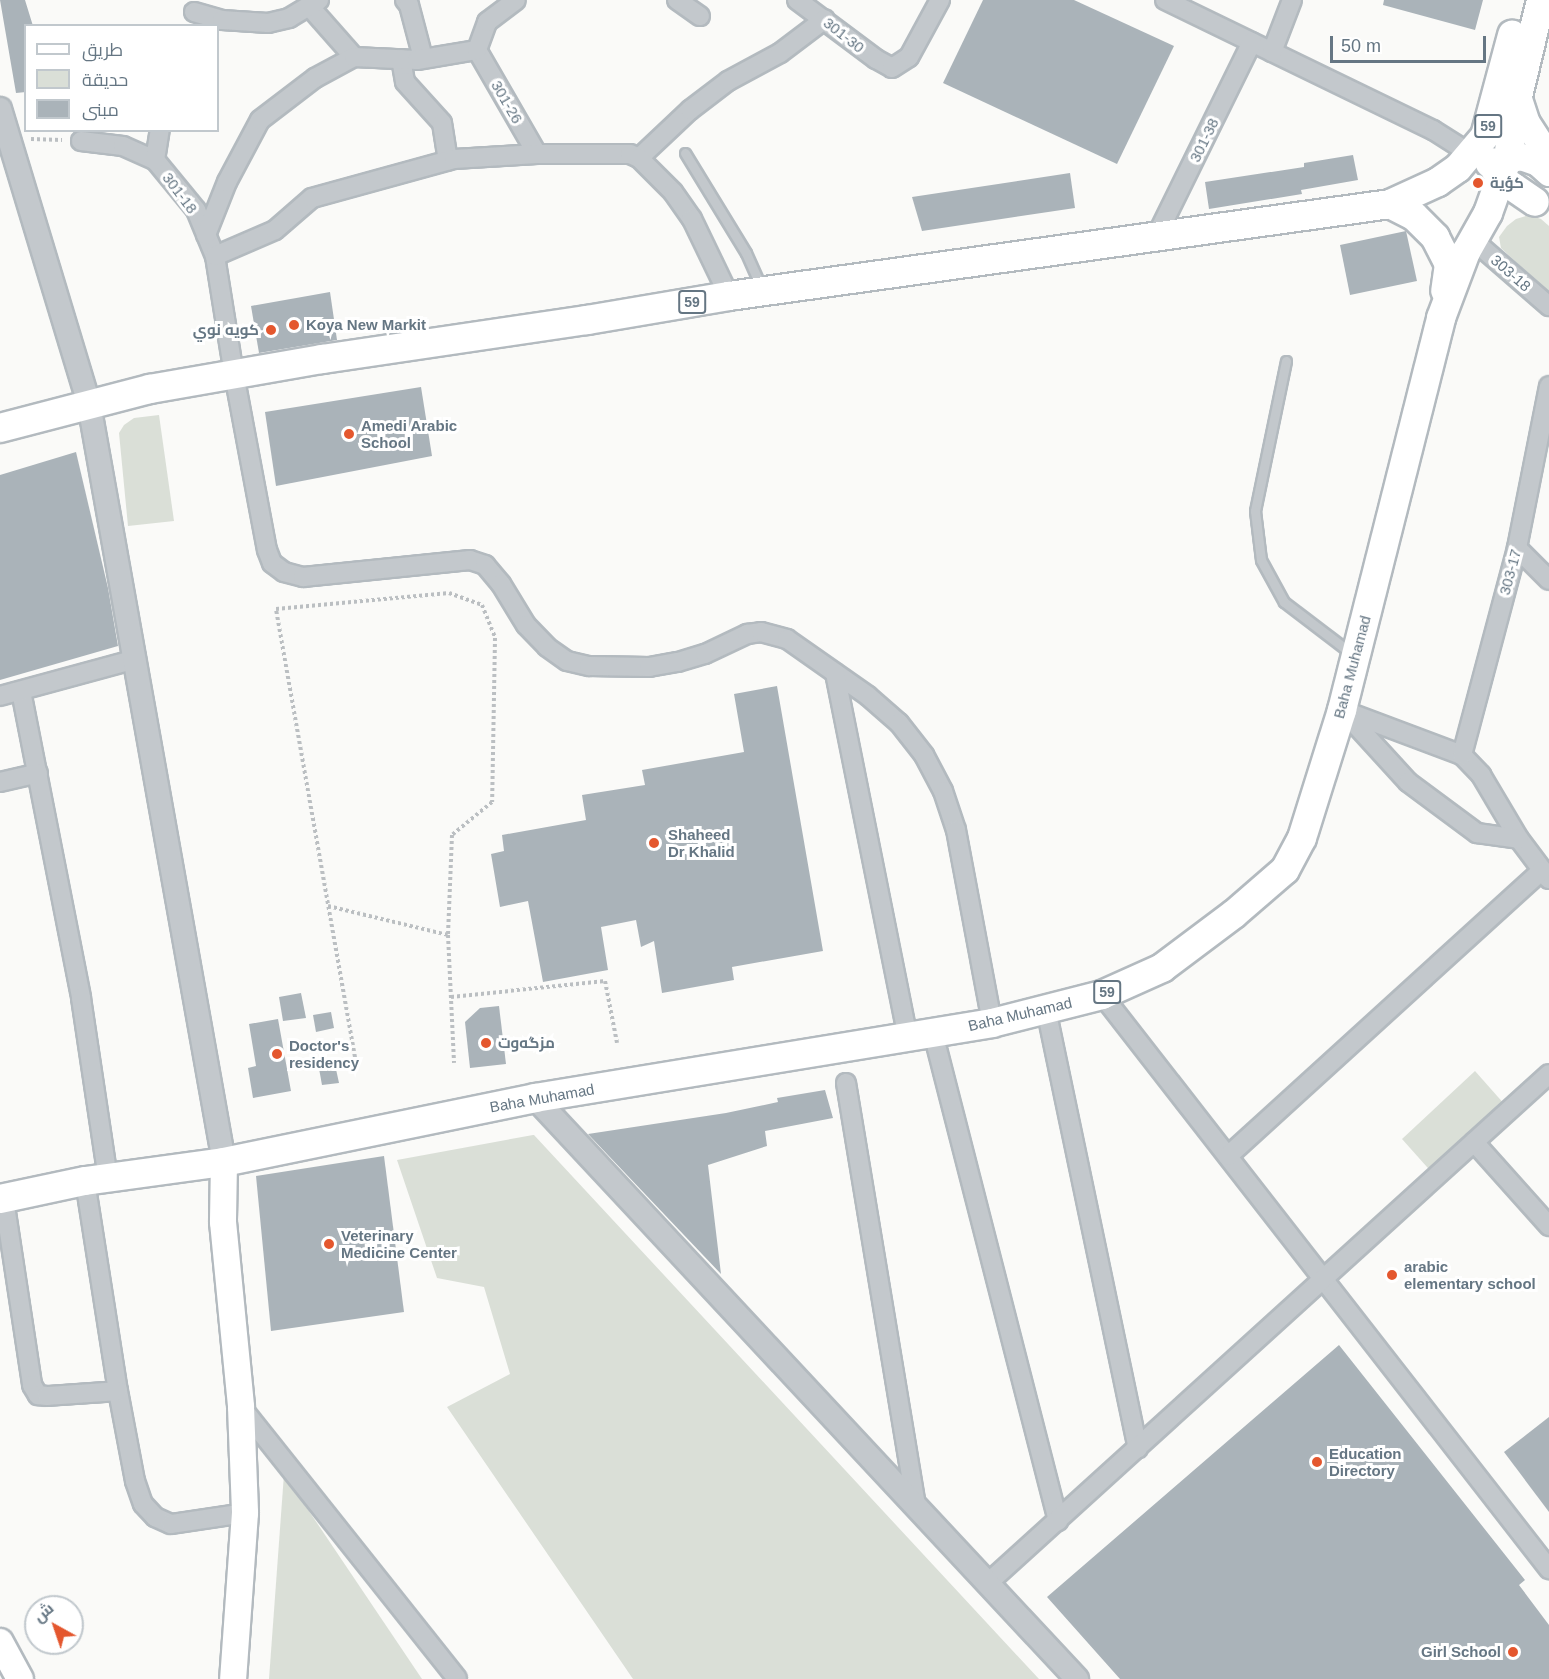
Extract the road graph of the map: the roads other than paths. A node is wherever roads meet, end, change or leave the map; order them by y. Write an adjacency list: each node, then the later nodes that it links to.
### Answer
1 (405, 0): 18 (street)
2 (516, 0): 15 (street)
3 (677, 0): 13 (street)
4 (797, 0): 11 (street, 301-30)
5 (940, 0): 11 (street, 301-30)
6 (1165, 0): 14 (street)
7 (1292, 0): 16 (street)
8 (1522, 0): 23 (main road, 59)
9 (1540, 0): 23 (main road, Baha Muhamad / 59)
10 (314, 3): 12 (street); 17 (street)
11 (821, 11): 27 (street)
12 (194, 13)
13 (700, 16)
14 (1252, 42): 16 (street); 35 (street, 301-38)
15 (477, 50): 18 (street); 25 (street, 301-26)
16 (1272, 52): 23 (street)
17 (354, 57): 19 (street); 34 (street)
18 (423, 58): 19 (street)
19 (401, 59): 29 (street)
20 (0, 110): 45 (street)
21 (160, 132): 28 (street)
22 (81, 141): 28 (street, 301-18)
23 (1497, 141): 26 (main road); 30 (main road); 31 (main road, 59); 32 (main road); 33 (main road, Baha Muhamad / 59)
24 (685, 153): 38 (lane)
25 (537, 154): 27 (street); 29 (street)
26 (1549, 157)
27 (639, 159): 39 (street)
28 (155, 160): 34 (street, 301-18)
29 (448, 161): 37 (street)
30 (1549, 173)
31 (1390, 204): 35 (main road, 59); 41 (main road)
32 (1542, 205): 33 (main road)
33 (1488, 213): 36 (main road, Baha Muhamad / 59)
34 (206, 235): 37 (street, 301-18)
35 (1156, 237): 38 (main road, 59)
36 (1473, 240): 40 (street, 303-18); 41 (main road, Baha Muhamad / 59)
37 (215, 256): 43 (street, 301-18)
38 (763, 291): 39 (main road, 59)
39 (729, 296): 43 (main road, 59)
40 (1549, 306)
41 (1441, 318): 49 (main road, Baha Muhamad / 59)
42 (1286, 361): 49 (lane)
43 (234, 374): 45 (main road, 59); 51 (street, 301-18)
44 (1549, 386): 47 (street, 303-17)
45 (89, 404): 46 (main road, 59); 50 (street)
46 (0, 429)
47 (1517, 548): 48 (street); 55 (street, 303-17)
48 (1549, 579)
49 (1355, 656): 54 (main road, Baha Muhamad / 59)
50 (136, 659): 52 (street); 69 (street)
51 (835, 673): 62 (street, 301-18); 63 (street)
52 (21, 691): 53 (street); 56 (street)
53 (0, 696)
54 (1342, 710): 55 (street); 58 (street); 60 (main road, Baha Muhamad / 59)
55 (1462, 755): 58 (street)
56 (38, 773): 57 (street); 70 (street)
57 (0, 782)
58 (1519, 839): 59 (street)
59 (1545, 875): 68 (street)
60 (1102, 995): 61 (main road, Baha Muhamad / 59); 68 (street)
61 (1046, 1009): 62 (main road, Baha Muhamad / 59); 76 (street)
62 (992, 1023): 63 (main road, Baha Muhamad / 59)
63 (920, 1036): 66 (main road, Baha Muhamad / 59); 79 (street)
64 (1549, 1074): 67 (street)
65 (846, 1083): 77 (street)
66 (535, 1098): 69 (main road, Baha Muhamad / 59); 77 (street)
67 (1474, 1142): 72 (street); 73 (street)
68 (1228, 1156): 73 (street)
69 (224, 1162): 70 (main road, Baha Muhamad / 59); 75 (main road)
70 (97, 1180): 71 (main road, Baha Muhamad / 59); 74 (street)
71 (2, 1199): 74 (street)
72 (1549, 1226)
73 (1323, 1280): 76 (street); 80 (street)
74 (118, 1391): 78 (street)
75 (241, 1407): 78 (main road); 85 (street)
76 (1138, 1448): 79 (street)
77 (916, 1506): 81 (street)
78 (245, 1513): 84 (main road)
79 (1058, 1521): 81 (street)
80 (1549, 1569)
81 (988, 1583): 86 (street)
82 (0, 1642): 83 (main road)
83 (20, 1679)
84 (233, 1679)
85 (458, 1679)
86 (1077, 1679)

